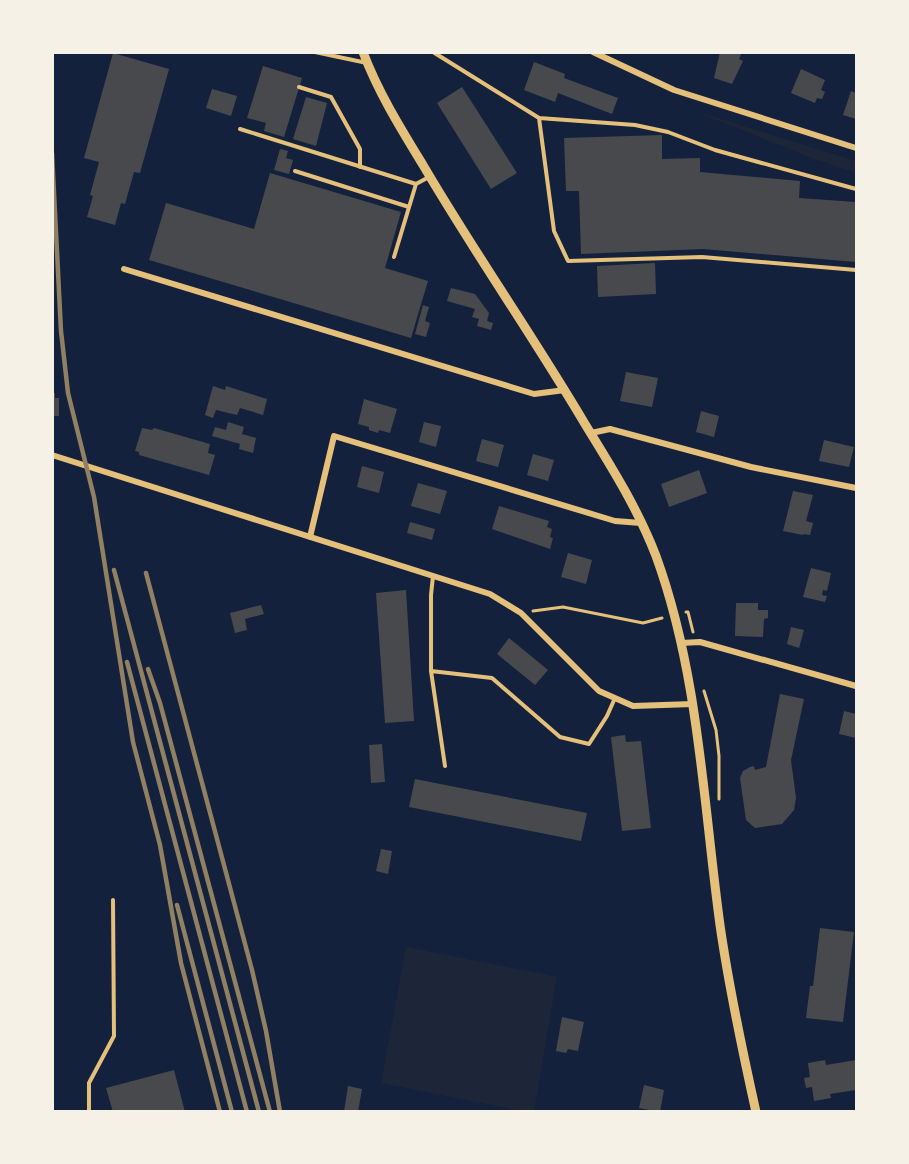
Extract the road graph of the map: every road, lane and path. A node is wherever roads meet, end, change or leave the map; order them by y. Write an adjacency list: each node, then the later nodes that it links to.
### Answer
1 (315, 52): 5 (lane)
2 (363, 52): 5 (street)
3 (433, 52): 7 (lane)
4 (593, 52): 9 (street)
5 (367, 63): 12 (street)
6 (299, 87): 10 (lane)
7 (539, 118): 14 (lane); 18 (lane)
8 (240, 129): 10 (lane)
9 (856, 148)
10 (360, 167): 13 (lane)
11 (295, 171): 15 (lane)
12 (430, 177): 13 (lane); 19 (street)
13 (416, 184): 15 (lane)
14 (856, 189)
15 (409, 207): 16 (lane)
16 (394, 257)
17 (124, 269): 19 (street)
18 (856, 270)
19 (565, 390): 20 (street)
20 (591, 434): 22 (street); 23 (street)
21 (52, 454): 24 (street)
22 (856, 488)
23 (641, 523): 24 (street); 26 (street)
24 (310, 537): 25 (street)
25 (433, 576): 27 (lane); 29 (street)
26 (681, 643): 28 (street); 30 (street)
27 (431, 670): 29 (lane); 31 (lane)
28 (856, 686)
29 (615, 698): 30 (street)
30 (693, 704): 34 (street)
31 (445, 766)
32 (113, 900): 33 (lane)
33 (89, 1112)
34 (756, 1112)

